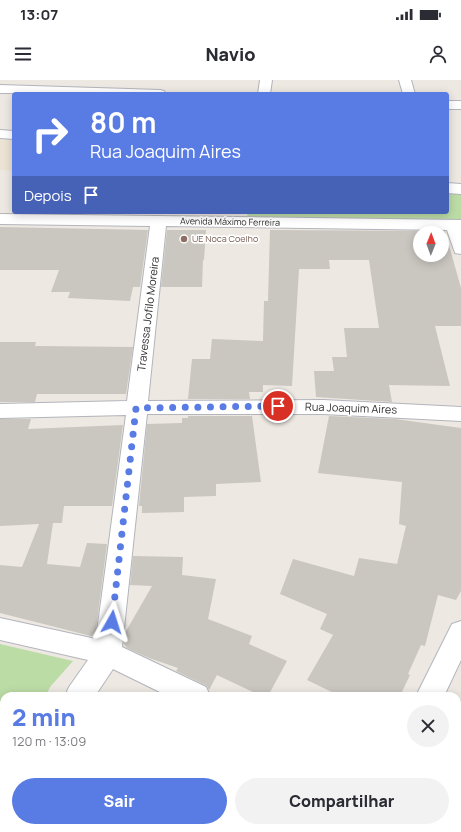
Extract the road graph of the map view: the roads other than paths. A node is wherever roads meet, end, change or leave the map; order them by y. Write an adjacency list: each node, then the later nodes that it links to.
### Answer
1 (266, 80): 5 (street)
2 (405, 80): 6 (street)
3 (0, 88): 4 (street)
4 (107, 92)
5 (264, 92)
6 (408, 92)
7 (449, 105): 8 (street)
8 (461, 105)
9 (0, 134): 10 (street)
10 (12, 135)
11 (449, 188): 12 (street)
12 (461, 189)
13 (235, 217): 15 (street, Avenida Máximo Ferreira); 16 (street, Avenida Máximo Ferreira)
14 (0, 219): 15 (street, Avenida Máximo Ferreira)
15 (159, 221): 18 (street, Travessa Jofilo Moreira)
16 (458, 225): 17 (street)
17 (461, 248)
18 (136, 408): 19 (street, Rua Joaquim Aires); 20 (street, Rua Joaquim Aires); 23 (street, Travessa Jofilo Moreira)
19 (0, 411)
20 (461, 414)
21 (0, 629): 23 (street)
22 (461, 632): 26 (street)
23 (108, 653): 24 (street); 25 (street)
24 (81, 692)
25 (188, 692)
26 (432, 692)

